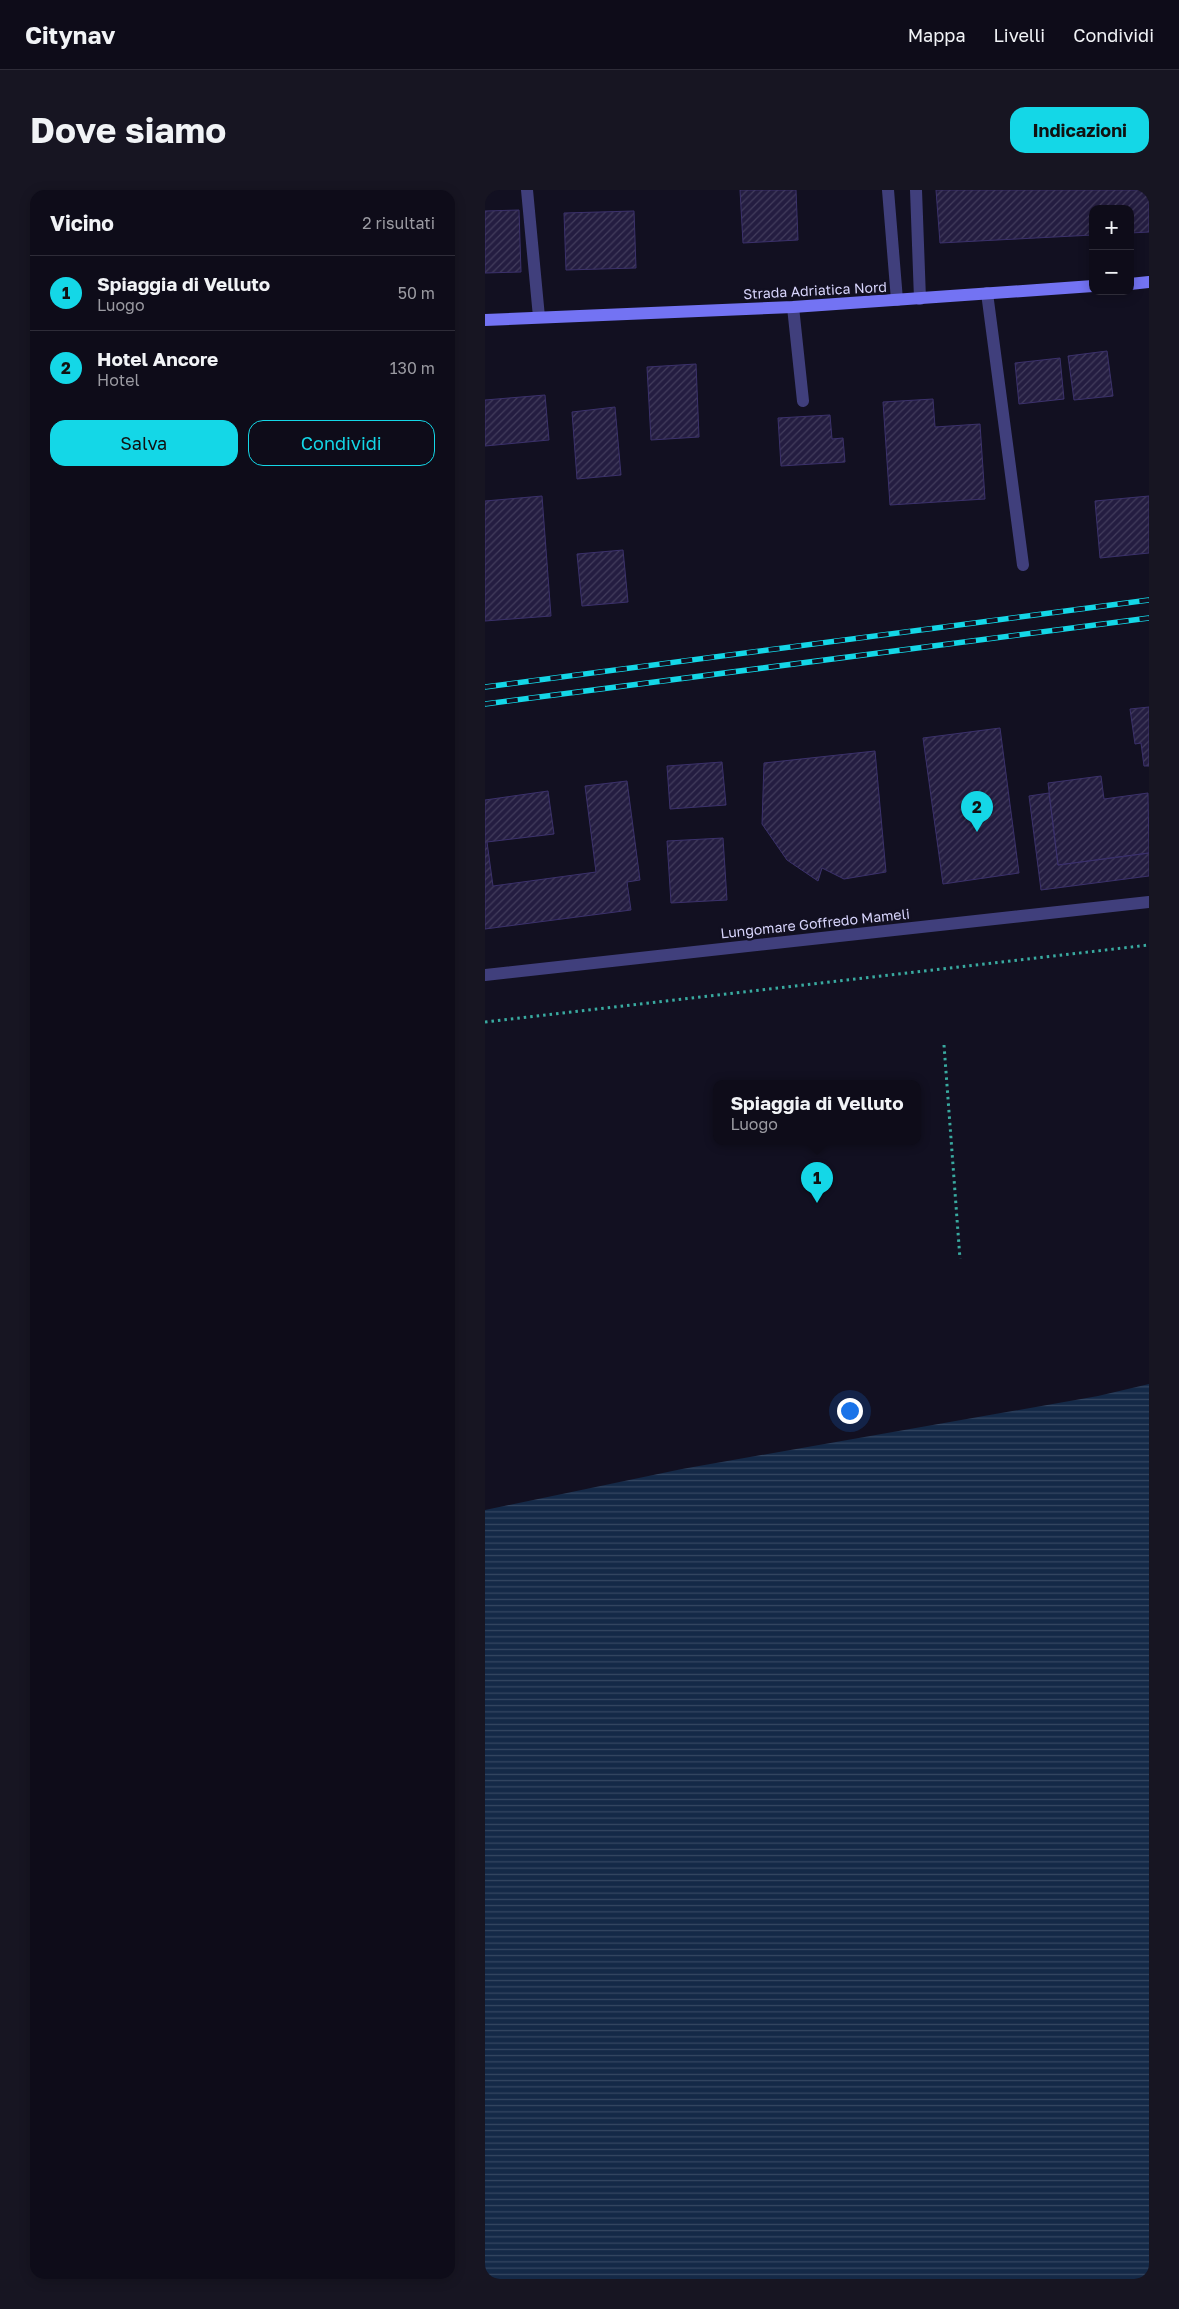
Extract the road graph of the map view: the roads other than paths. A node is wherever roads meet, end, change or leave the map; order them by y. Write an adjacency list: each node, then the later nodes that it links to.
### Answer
1 (527, 190): 11 (street)
2 (888, 190): 9 (street)
3 (916, 190): 8 (street)
4 (1149, 282): 5 (main road)
5 (1134, 284)
6 (1089, 286): 7 (main road, Strada Adriatica Nord)
7 (987, 294): 8 (main road, Strada Adriatica Nord); 14 (street)
8 (920, 299): 9 (main road, Strada Adriatica Nord)
9 (897, 300): 10 (main road, Strada Adriatica Nord)
10 (793, 307): 11 (main road, Strada Adriatica Nord); 13 (street)
11 (539, 317): 12 (main road, Strada Adriatica Nord)
12 (485, 320)
13 (803, 401)
14 (1023, 565)
15 (1149, 902): 16 (street, Lungomare Goffredo Mameli)
16 (485, 975)

